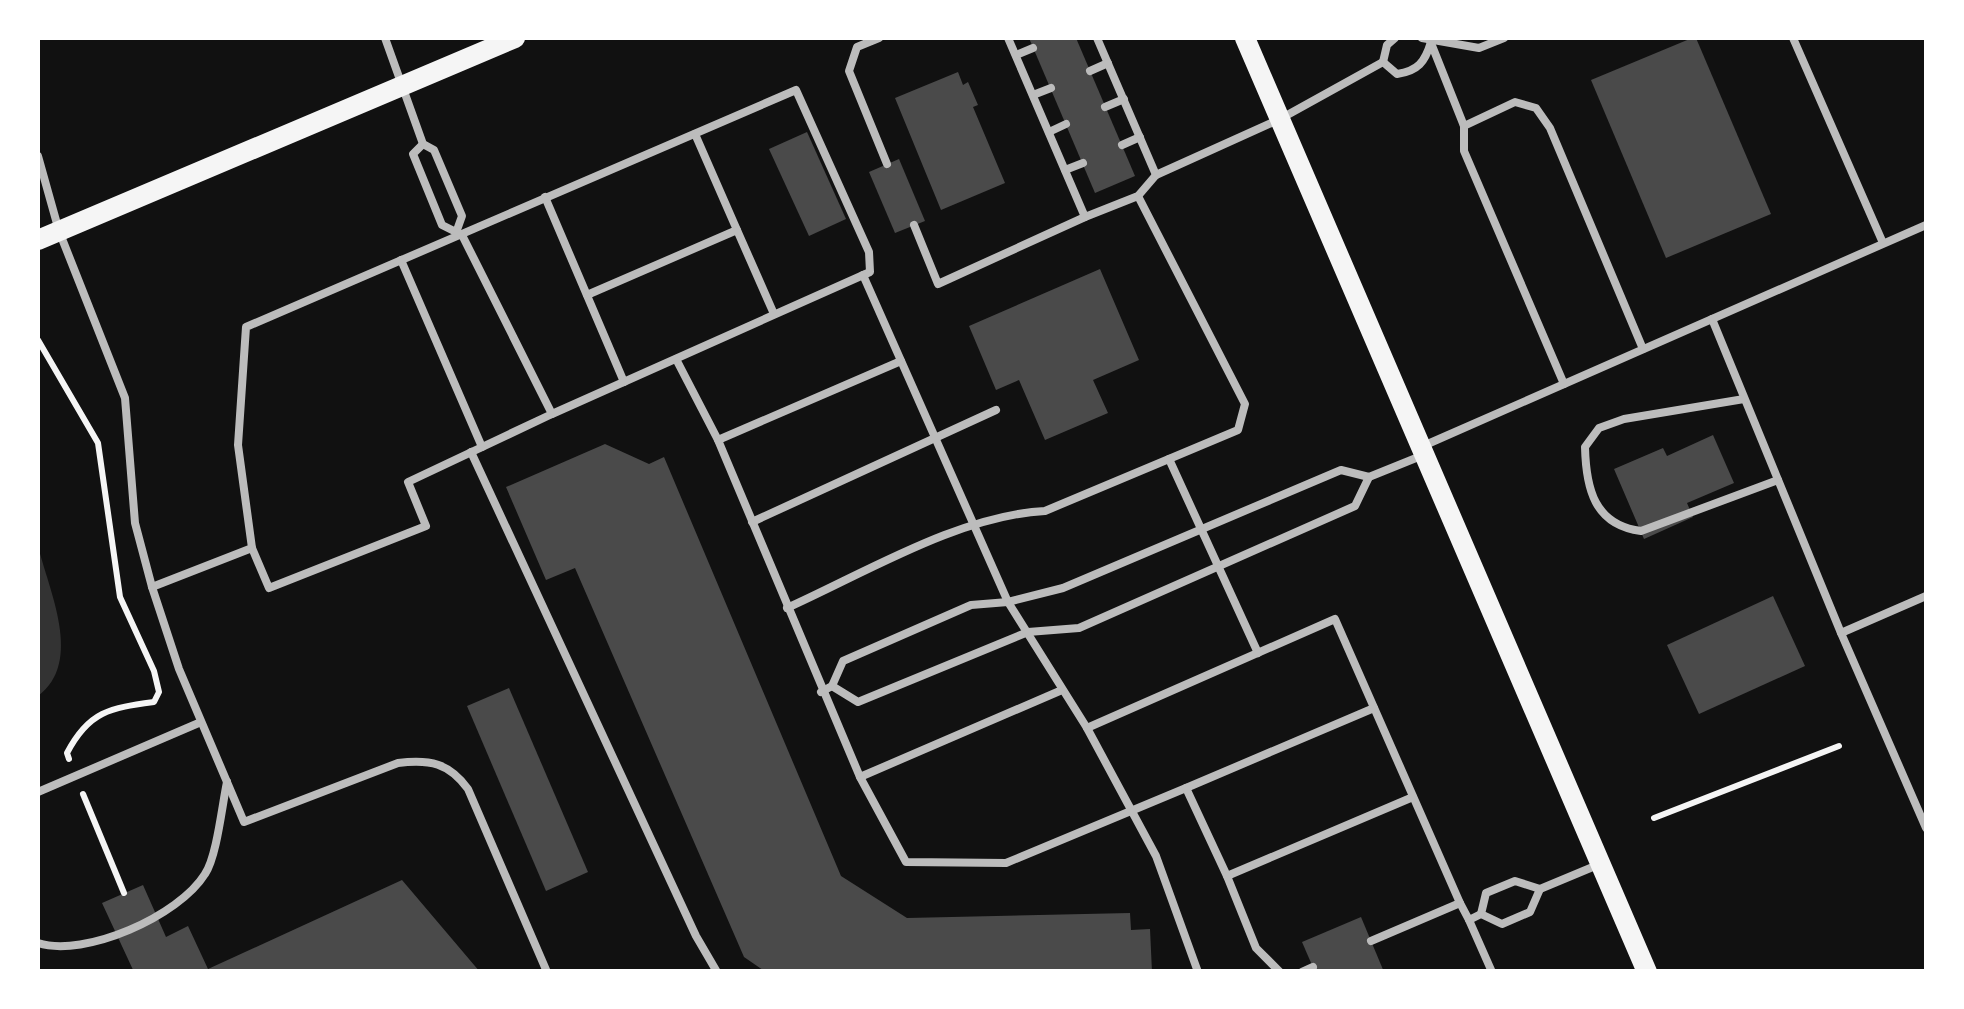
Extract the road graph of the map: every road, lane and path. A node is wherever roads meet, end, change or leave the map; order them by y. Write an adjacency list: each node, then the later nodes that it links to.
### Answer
1 (384, 38): 16 (lane)
2 (516, 38): 16 (main road)
3 (879, 38): 31 (lane)
4 (1008, 38): 12 (lane)
5 (1097, 38): 14 (lane)
6 (1246, 38): 21 (main road)
7 (1396, 38): 13 (lane)
8 (1504, 38): 10 (lane)
9 (1793, 38): 43 (lane)
10 (1427, 39): 13 (lane); 23 (lane)
11 (1033, 48): 12 (lane)
12 (1016, 55): 18 (lane)
13 (1383, 62): 21 (lane)
14 (1108, 63): 15 (lane); 19 (lane)
15 (1090, 71)
16 (401, 87): 27 (lane); 40 (main road)
17 (1051, 88): 18 (lane)
18 (1033, 95): 24 (lane)
19 (1124, 99): 20 (lane); 26 (lane)
20 (1106, 107)
21 (1280, 118): 33 (lane); 61 (main road)
22 (1066, 124): 24 (lane)
23 (1464, 126): 50 (lane); 54 (lane)
24 (1048, 132): 32 (lane)
25 (694, 134): 35 (lane); 39 (lane); 45 (lane)
26 (1140, 137): 28 (lane); 33 (lane)
27 (423, 144): 41 (lane); 41 (lane)
28 (1122, 145)
29 (38, 156): 40 (lane)
30 (1083, 163): 32 (lane)
31 (887, 164)
32 (1065, 170): 36 (lane)
33 (1156, 174): 34 (lane)
34 (1138, 196): 36 (lane); 63 (lane)
35 (545, 197): 41 (lane); 46 (lane)
36 (1085, 217): 37 (lane)
37 (914, 225)
38 (1926, 225): 43 (lane)
39 (737, 230): 46 (lane); 47 (lane)
40 (59, 232): 42 (main road); 71 (lane)
41 (460, 232): 44 (lane); 57 (lane)
42 (38, 240)
43 (1884, 244): 48 (lane)
44 (402, 260): 60 (lane); 69 (lane)
45 (863, 275): 47 (lane); 52 (lane)
46 (587, 295): 53 (lane)
47 (774, 314): 51 (lane)
48 (1712, 319): 50 (lane); 55 (lane)
49 (38, 340): 85 (path)
50 (1643, 349): 54 (lane)
51 (676, 359): 53 (lane); 59 (lane)
52 (901, 361): 58 (lane); 59 (lane)
53 (624, 382): 57 (lane)
54 (1564, 384): 61 (lane)
55 (1744, 399): 65 (lane); 65 (lane)
56 (996, 410): 58 (lane)
57 (552, 414): 60 (lane)
58 (935, 438): 66 (lane); 67 (lane)
59 (718, 440): 66 (lane)
60 (482, 447): 62 (lane)
61 (1422, 451): 64 (lane); 94 (main road)
62 (471, 452): 69 (lane); 105 (lane)
63 (1168, 459): 67 (lane); 68 (lane)
64 (1369, 477): 68 (lane); 70 (lane)
65 (1778, 480): 76 (lane)
66 (752, 522): 74 (lane)
67 (973, 525): 73 (lane); 74 (lane)
68 (1201, 529): 70 (lane); 73 (lane)
69 (252, 548): 71 (lane)
70 (1218, 567): 75 (lane); 77 (lane)
71 (152, 587): 82 (lane)
72 (1926, 596): 76 (lane)
73 (1008, 602): 75 (lane); 78 (lane)
74 (788, 608): 80 (lane)
75 (1028, 632): 78 (lane); 79 (lane)
76 (1841, 633): 93 (lane)
77 (1258, 653): 81 (lane); 83 (lane)
78 (832, 686): 80 (lane)
79 (1062, 690): 83 (lane); 86 (lane)
80 (820, 692): 86 (lane)
81 (1374, 708): 88 (lane); 90 (lane)
82 (202, 722): 85 (lane); 87 (lane)
83 (1087, 728): 91 (lane)
84 (1839, 746): 92 (path)
85 (76, 776): 89 (lane); 97 (path)
86 (860, 777): 91 (lane)
87 (227, 782): 102 (lane); 104 (lane)
88 (1186, 788): 91 (lane); 95 (lane)
89 (38, 792)
90 (1413, 797): 95 (lane); 98 (lane)
91 (1133, 811): 106 (lane)
92 (1654, 818)
93 (1926, 828)
94 (1600, 864): 96 (lane); 110 (main road)
95 (1227, 876): 107 (lane)
96 (1540, 889): 99 (lane); 99 (lane)
97 (124, 893)
98 (1460, 903): 100 (lane); 101 (lane)
99 (1481, 914): 100 (lane)
100 (1469, 920): 109 (lane)
101 (1371, 942)
102 (38, 943)
103 (1313, 966): 108 (lane)
104 (547, 972)
105 (716, 972)
106 (1198, 972)
107 (1280, 972)
108 (1302, 972)
109 (1492, 972)
110 (1646, 972)

